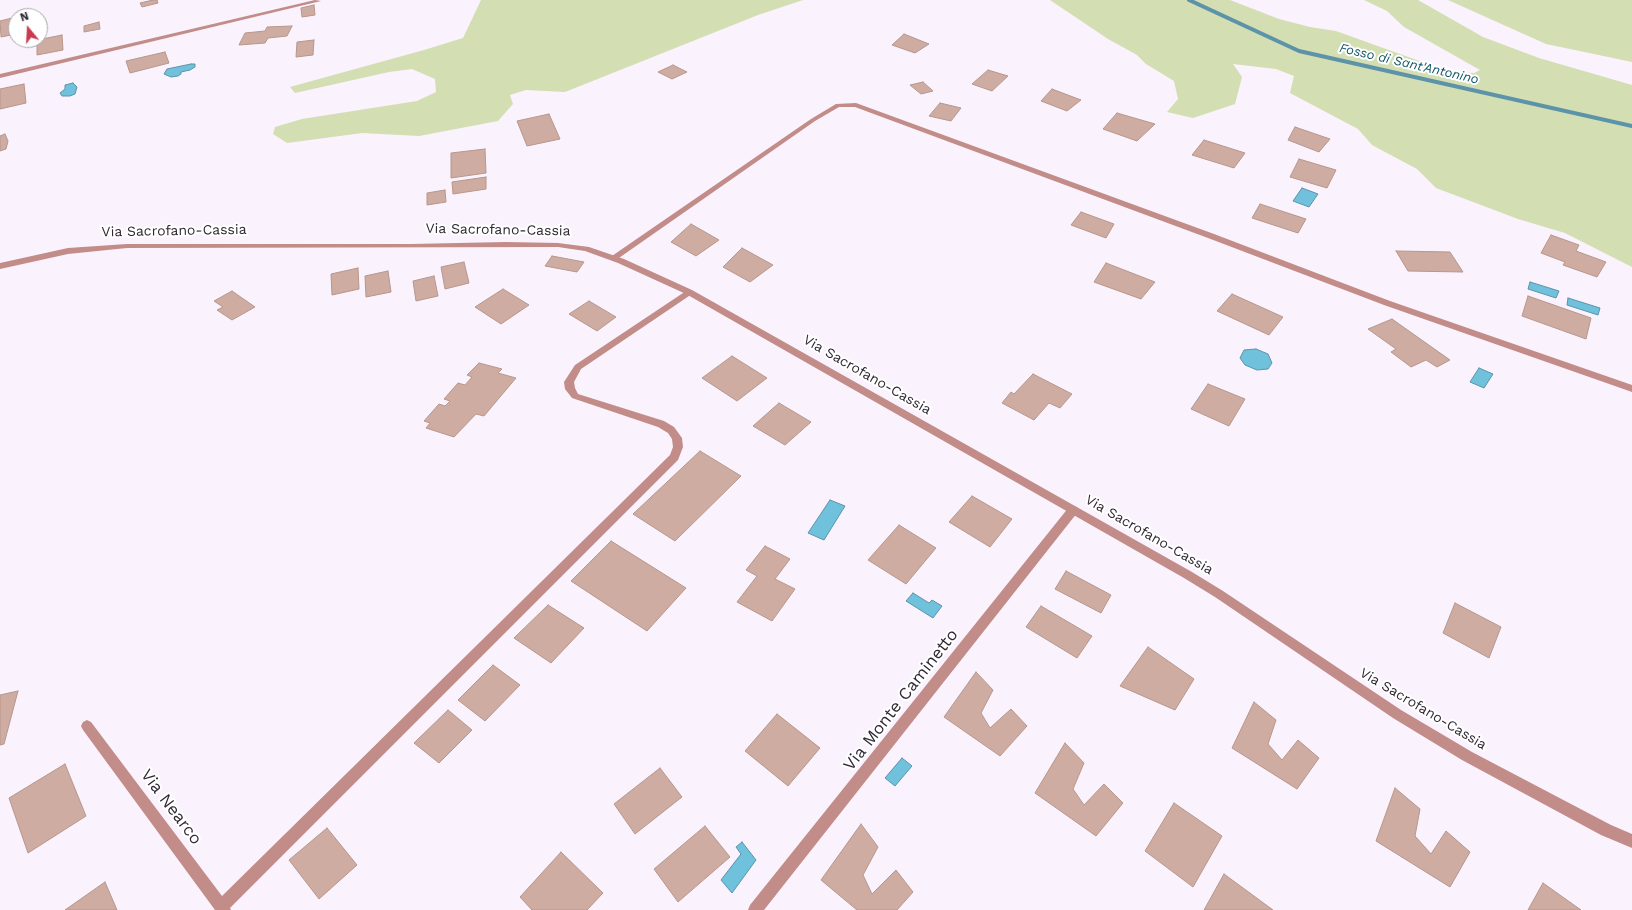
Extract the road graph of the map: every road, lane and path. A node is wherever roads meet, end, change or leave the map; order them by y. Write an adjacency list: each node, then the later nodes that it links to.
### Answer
1 (318, 1): 2 (street)
2 (0, 76)
3 (613, 258): 4 (street, Via Sacrofano-Cassia); 5 (street, Via Sacrofano-Cassia); 6 (street)
4 (0, 266)
5 (690, 292): 7 (street, Via Sacrofano-Cassia); 10 (street)
6 (1632, 389)
7 (1073, 510): 9 (street, Via Sacrofano-Cassia); 11 (street, Via Monte Caminetto)
8 (87, 726): 10 (street, Via Nearco)
9 (1632, 841)
10 (223, 908)
11 (755, 910)

